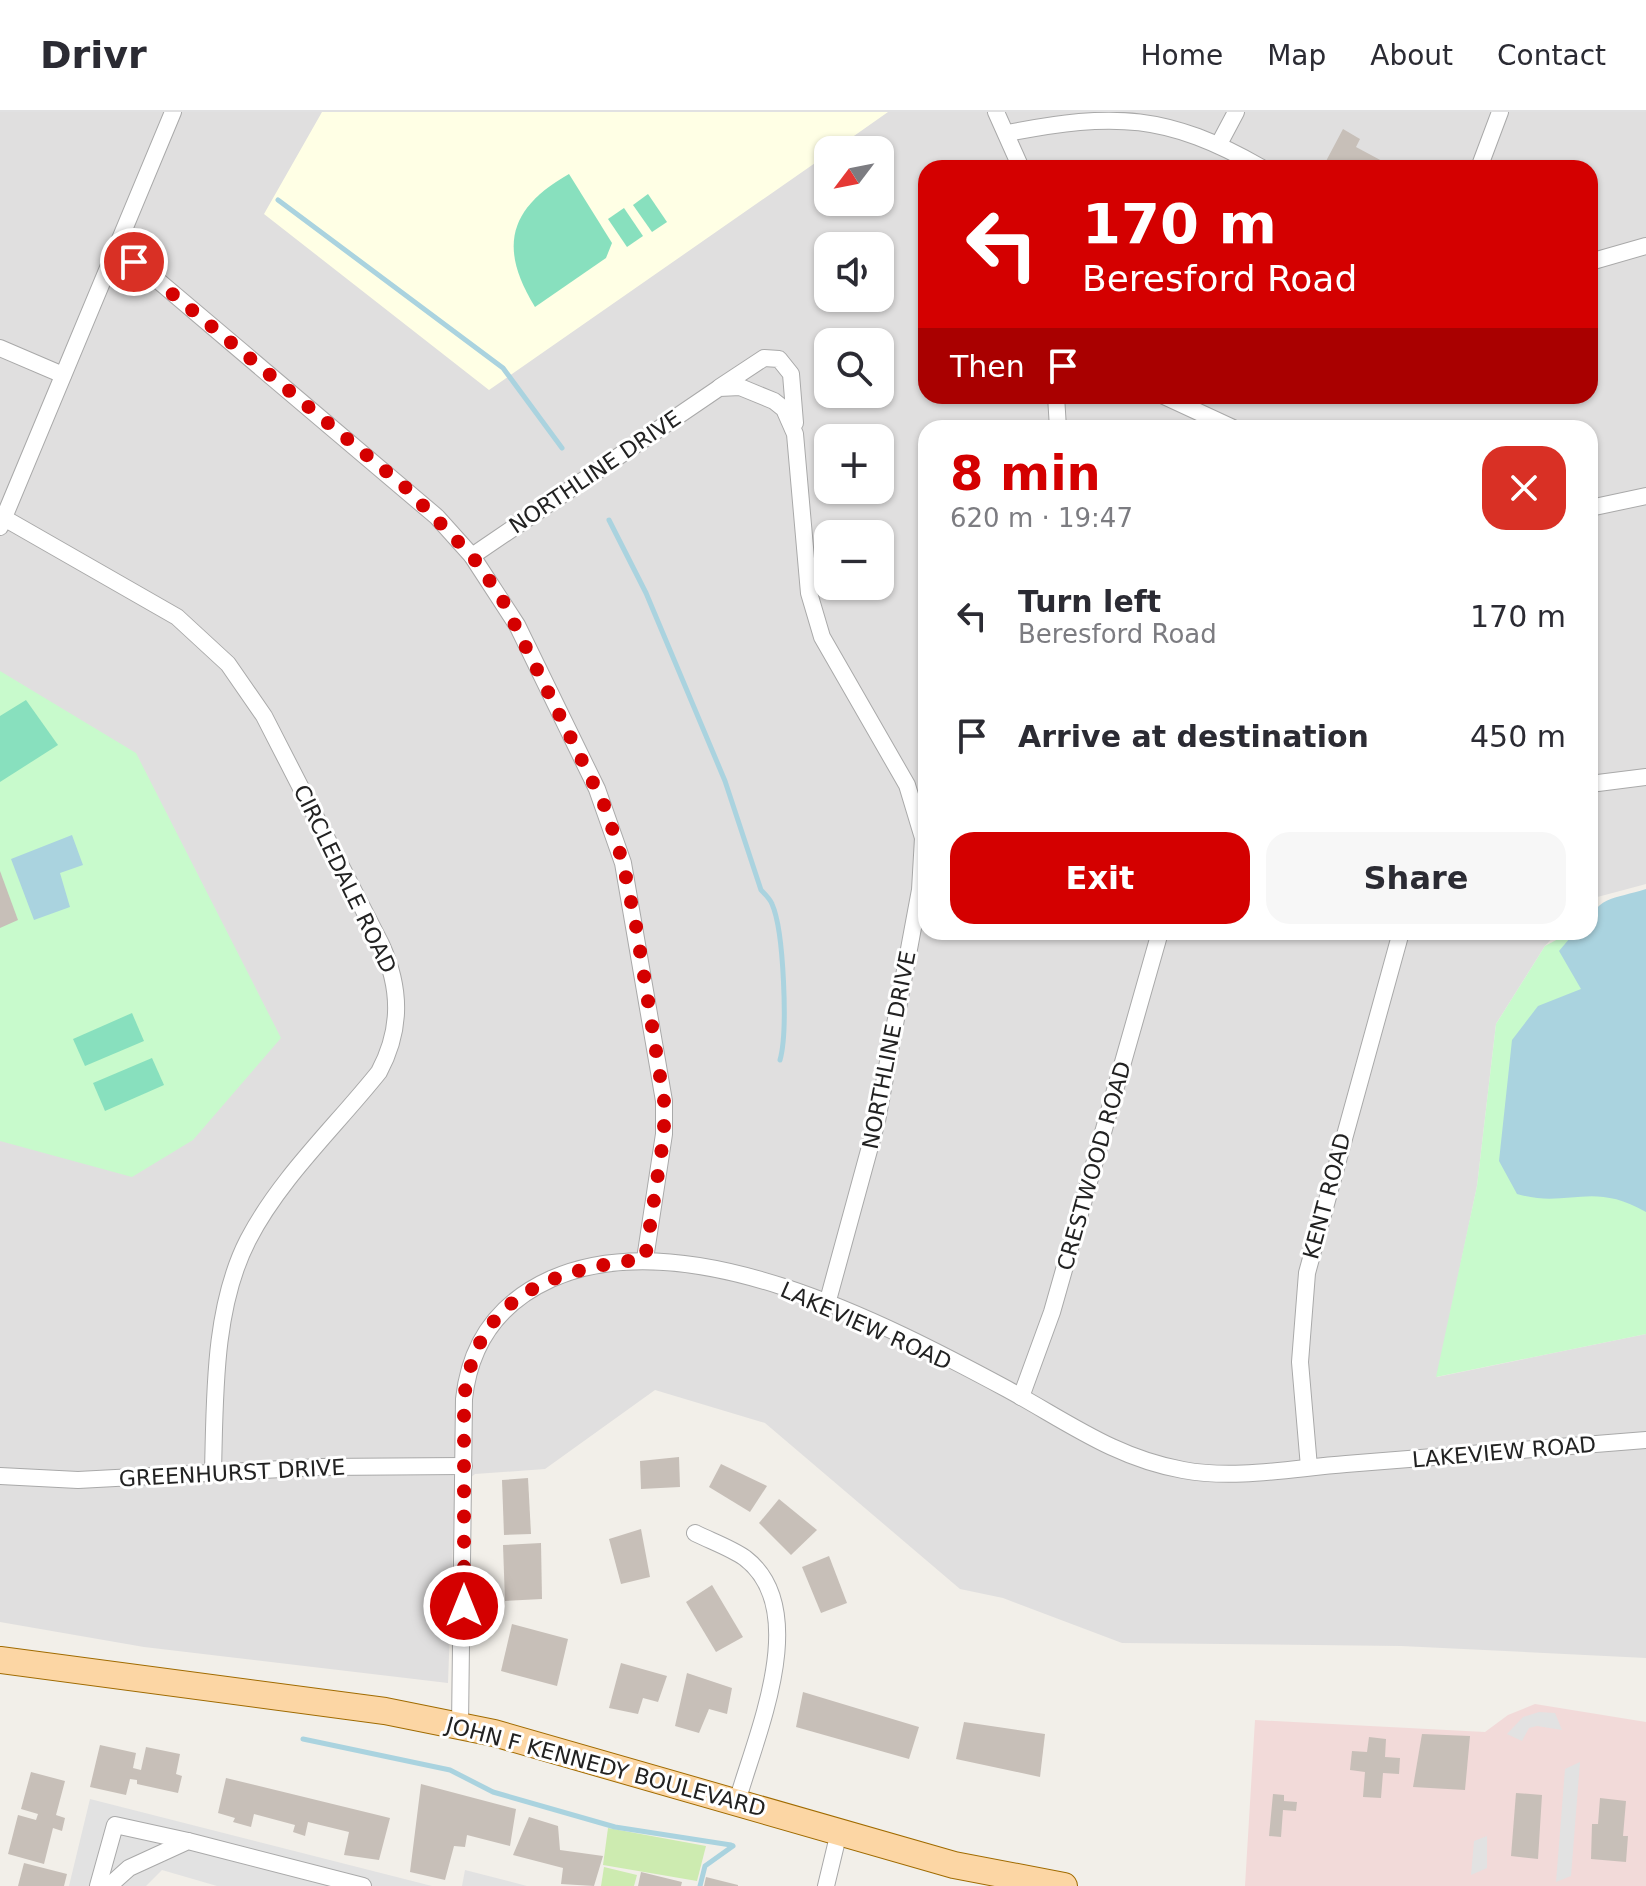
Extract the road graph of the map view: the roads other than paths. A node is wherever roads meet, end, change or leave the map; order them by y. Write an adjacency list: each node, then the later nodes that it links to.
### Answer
1 (173, 112): 11 (street)
2 (996, 112): 5 (street)
3 (1236, 112): 6 (street)
4 (1500, 112): 9 (street)
5 (1008, 133): 6 (street); 7 (street)
6 (1219, 144): 8 (street)
7 (1018, 160)
8 (1248, 160)
9 (1482, 160)
10 (1646, 246): 12 (street)
11 (116, 251): 14 (street); 22 (street)
12 (1598, 260)
13 (0, 348): 14 (street)
14 (63, 375): 21 (street)
15 (719, 388): 18 (street, NORTHLINE DRIVE); 18 (street, NORTHLINE DRIVE); 22 (street, NORTHLINE DRIVE)
16 (1181, 404): 17 (street)
17 (1216, 420)
18 (795, 434): 25 (street, NORTHLINE DRIVE)
19 (1646, 496): 20 (street)
20 (1598, 506)
21 (2, 523): 35 (street, CIRCLEDALE ROAD)
22 (472, 556): 29 (street)
23 (1646, 777): 24 (street)
24 (1598, 783)
25 (918, 820)
26 (918, 901): 30 (street, NORTHLINE DRIVE)
27 (1158, 940): 31 (street, CRESTWOOD ROAD)
28 (1399, 940): 34 (street, KENT ROAD)
29 (645, 1259): 30 (street, LAKEVIEW ROAD); 33 (street, LAKEVIEW ROAD)
30 (827, 1304): 31 (street, LAKEVIEW ROAD)
31 (1021, 1397): 34 (street, LAKEVIEW ROAD)
32 (1646, 1440): 34 (street, LAKEVIEW ROAD)
33 (464, 1466): 35 (street, GREENHURST DRIVE); 39 (street, LAKEVIEW ROAD)
34 (1309, 1467)
35 (213, 1472): 36 (street, GREENHURST DRIVE)
36 (0, 1476)
37 (695, 1533): 40 (street)
38 (0, 1660): 39 (main road, JOHN F KENNEDY BOULEVARD)
39 (460, 1726): 40 (main road, JOHN F KENNEDY BOULEVARD)
40 (737, 1802): 41 (main road, JOHN F KENNEDY BOULEVARD)
41 (839, 1832): 46 (street); 47 (main road, JOHN F KENNEDY BOULEVARD)
42 (188, 1841): 43 (street); 44 (street); 45 (street)
43 (98, 1886)
44 (109, 1886)
45 (363, 1886)
46 (826, 1886)
47 (1064, 1886)

